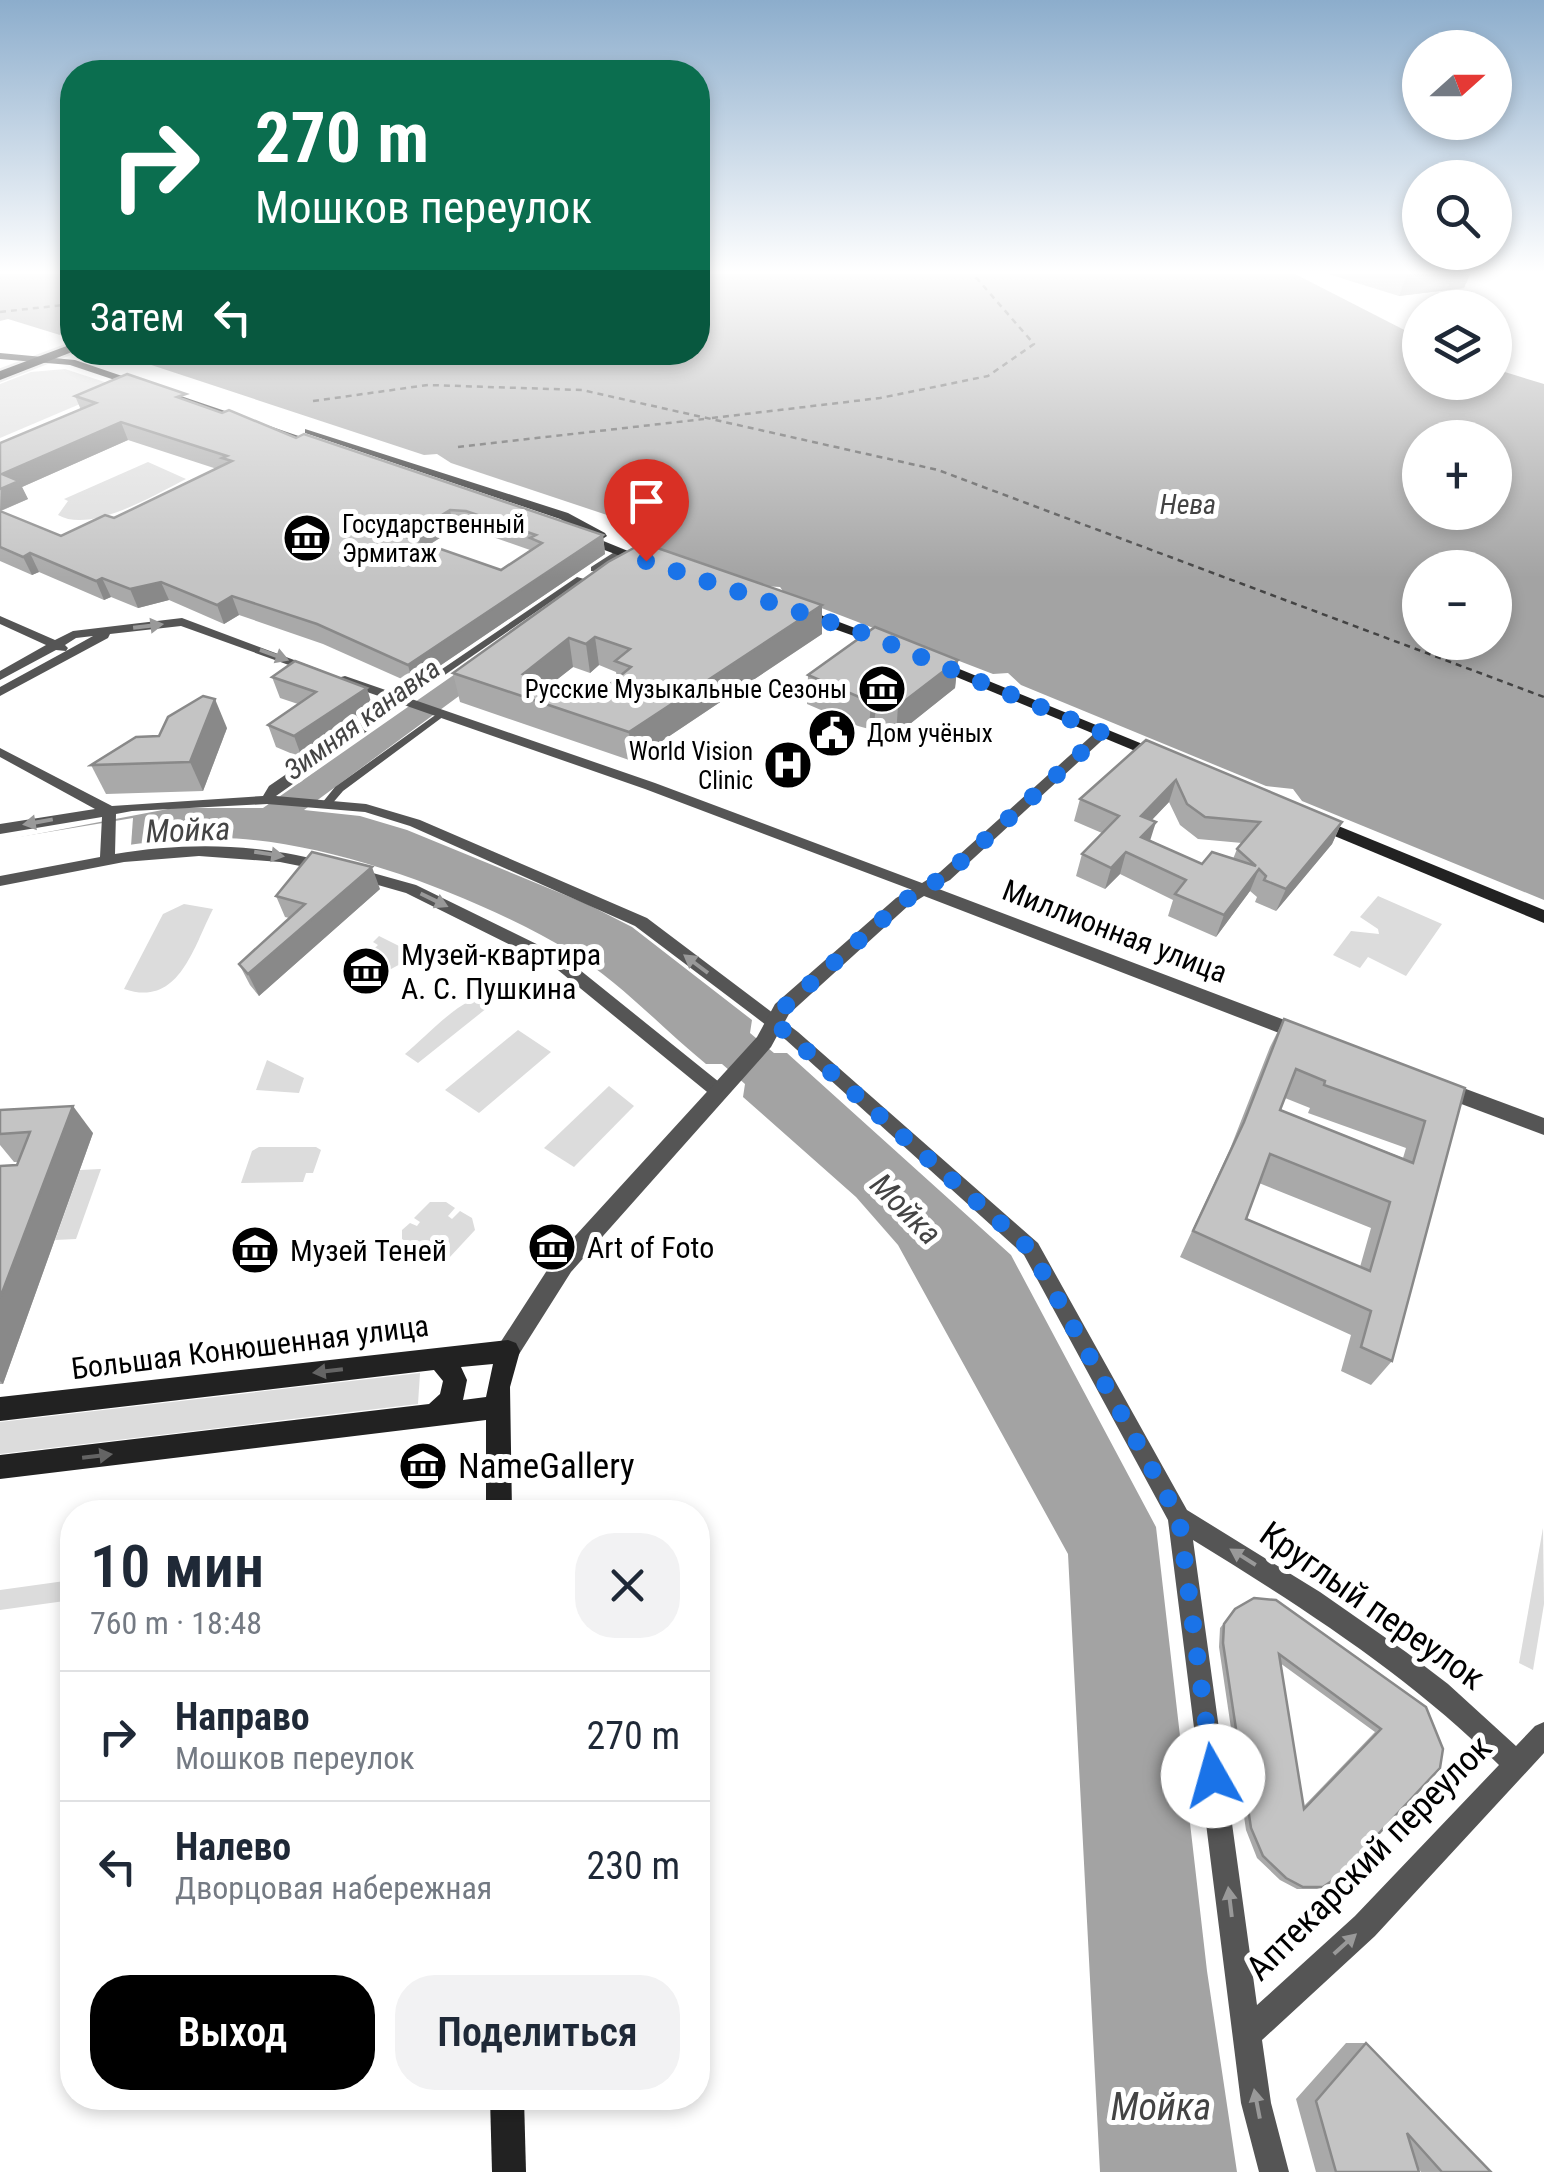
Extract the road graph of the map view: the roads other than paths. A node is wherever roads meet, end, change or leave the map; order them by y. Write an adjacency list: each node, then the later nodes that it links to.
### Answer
1 (113, 375): 3 (main road)
2 (144, 375): 3 (main road)
3 (621, 553): 4 (main road); 5 (street)
4 (662, 566)
5 (594, 570)
6 (580, 579): 16 (street)
7 (778, 604): 11 (main road)
8 (0, 620): 10 (street)
9 (114, 630): 10 (street); 12 (street); 16 (street, one-way to 16)
10 (55, 645): 12 (street); 14 (street)
11 (900, 648)
12 (72, 653): 15 (street)
13 (917, 656): 18 (main road)
14 (0, 676)
15 (0, 692)
16 (406, 702): 17 (street, Миллионная улица); 21 (street)
17 (439, 714): 22 (street); 28 (street, Миллионная улица)
18 (1103, 733): 20 (main road); 28 (street)
19 (0, 752): 23 (street)
20 (1177, 764)
21 (270, 800): 22 (street); 23 (street)
22 (321, 803): 30 (street, one-way to 22)
23 (109, 816): 25 (street, one-way to 25); 26 (street)
24 (1305, 817): 29 (main road)
25 (0, 832)
26 (107, 855): 27 (street); 33 (street, one-way to 33)
27 (0, 880)
28 (923, 890): 30 (street); 31 (street, Миллионная улица)
29 (1544, 917)
30 (769, 1032): 33 (street); 42 (street)
31 (1324, 1043)
32 (1414, 1078): 34 (street)
33 (725, 1084): 35 (street)
34 (1544, 1128)
35 (508, 1351): 36 (main road, Большая Конюшенная улица); 37 (main road)
36 (425, 1359): 38 (main road, Большая Конюшенная улица, one-way to 38); 39 (main road)
37 (498, 1407): 39 (main road); 41 (main road)
38 (0, 1409)
39 (422, 1416): 40 (main road, one-way to 39)
40 (0, 1468)
41 (499, 1500)
42 (1179, 1518): 44 (street, Круглый переулок, one-way to 42); 45 (street, one-way to 42)
43 (1544, 1735): 44 (street, Аптекарский переулок)
44 (1515, 1763): 45 (street, Аптекарский переулок, one-way to 44)
45 (1247, 2034): 48 (street, one-way to 45)
46 (508, 2110): 47 (main road)
47 (508, 2172)
48 (1274, 2172)

